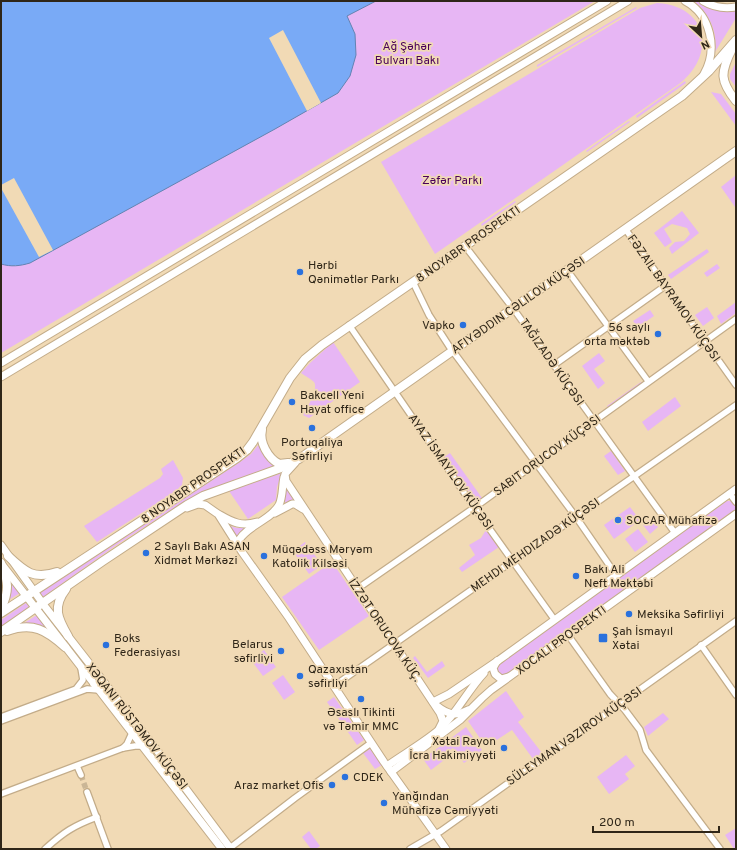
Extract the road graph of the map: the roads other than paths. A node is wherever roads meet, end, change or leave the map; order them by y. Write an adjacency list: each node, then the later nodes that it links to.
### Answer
1 (607, 1): 21 (main road)
2 (628, 1): 23 (main road)
3 (685, 1): 7 (main road)
4 (703, 1): 5 (main road)
5 (736, 7)
6 (736, 40): 7 (highway, 8 NOYABR PROSPEKTI); 8 (highway)
7 (700, 80): 11 (highway, 8 NOYABR PROSPEKTI)
8 (736, 101)
9 (736, 151): 10 (highway, AFIYƏDDIN CƏLILOV KÜÇƏSI)
10 (626, 230): 12 (highway, AFIYƏDDIN CƏLILOV KÜÇƏSI); 14 (street, FƏZAIL BAYRAMOV KÜÇƏSI)
11 (465, 246): 13 (highway, 8 NOYABR PROSPEKTI); 15 (street)
12 (568, 270): 15 (highway, AFIYƏDDIN CƏLILOV KÜÇƏSI); 18 (street)
13 (413, 282): 17 (highway, 8 NOYABR PROSPEKTI); 20 (street)
14 (665, 286): 18 (street); 19 (street, FƏZAIL BAYRAMOV KÜÇƏSI)
15 (513, 308): 20 (highway, AFIYƏDDIN CƏLILOV KÜÇƏSI); 22 (street)
16 (736, 320): 19 (street, SABIT ORUCOV KÜÇƏSI)
17 (349, 325): 26 (street); 29 (highway, 8 NOYABR PROSPEKTI)
18 (608, 326): 22 (street); 24 (street)
19 (704, 342): 24 (street, SABIT ORUCOV KÜÇƏSI); 25 (street, FƏZAIL BAYRAMOV KÜÇƏSI)
20 (453, 351): 26 (highway, AFIYƏDDIN CƏLILOV KÜÇƏSI); 31 (street)
21 (1, 363)
22 (554, 365): 28 (street)
23 (1, 377)
24 (648, 381): 28 (street, SABIT ORUCOV KÜÇƏSI)
25 (736, 385)
26 (395, 391): 30 (highway, AFIYƏDDIN CƏLILOV KÜÇƏSI); 36 (street)
27 (736, 405): 33 (street, MEHDI MEHDIZADƏ KÜÇƏSI)
28 (594, 421): 31 (street, SABIT ORUCOV KÜÇƏSI); 33 (street)
29 (265, 422): 30 (highway); 49 (highway, 8 NOYABR PROSPEKTI)
30 (299, 459): 32 (main road); 38 (highway, 8 NOYABR PROSPEKTI)
31 (536, 463): 36 (street, SABIT ORUCOV KÜÇƏSI); 41 (street)
32 (285, 474): 37 (main road, İZZƏT ORUCOVA KÜÇ.); 42 (main road)
33 (634, 476): 41 (street, MEHDI MEHDIZADƏ KÜÇƏSI); 43 (street)
34 (733, 491): 35 (street); 43 (main road)
35 (736, 502)
36 (474, 507): 47 (street); 52 (street, SABIT ORUCOV KÜÇƏSI)
37 (305, 510): 42 (main road); 52 (main road, İZZƏT ORUCOVA KÜÇ.)
38 (177, 511): 39 (main road); 51 (highway, 8 NOYABR PROSPEKTI)
39 (218, 514): 42 (main road); 45 (main road)
40 (736, 514): 62 (main road)
41 (576, 517): 47 (street, MEHDI MEHDIZADƏ KÜÇƏSI); 50 (street)
42 (265, 518): 45 (main road)
43 (675, 533): 50 (main road)
44 (1, 545): 46 (main road)
45 (242, 552): 70 (main road)
46 (8, 556): 49 (highway); 53 (main road)
47 (514, 561): 59 (street); 64 (street, MEHDI MEHDIZADƏ KÜÇƏSI)
48 (1, 563): 54 (main road); 56 (highway)
49 (71, 567): 53 (highway, 8 NOYABR PROSPEKTI)
50 (616, 575): 59 (main road)
51 (76, 580): 55 (highway, 8 NOYABR PROSPEKTI); 63 (highway)
52 (357, 589): 64 (main road, İZZƏT ORUCOVA KÜÇ.)
53 (33, 591): 54 (highway, 8 NOYABR PROSPEKTI); 55 (main road, XƏQANI RÜSTƏMOV KÜÇƏSI)
54 (26, 596): 57 (main road); 58 (highway, 8 NOYABR PROSPEKTI)
55 (43, 603): 57 (highway, 8 NOYABR PROSPEKTI); 63 (main road, XƏQANI RÜSTƏMOV KÜÇƏSI)
56 (1, 609)
57 (35, 609): 61 (highway, 8 NOYABR PROSPEKTI); 66 (main road)
58 (1, 613)
59 (554, 619): 67 (main road)
60 (736, 621): 65 (street, SÜLEYMAN VƏZIROV KÜÇƏSI)
61 (1, 632): 66 (highway)
62 (568, 635): 69 (main road); 75 (street)
63 (68, 636): 81 (main road, XƏQANI RÜSTƏMOV KÜÇƏSI)
64 (395, 644): 70 (street, MEHDI MEHDIZADƏ KÜÇƏSI); 74 (main road, İZZƏT ORUCOVA KÜÇ.)
65 (701, 645): 73 (street); 75 (street, SÜLEYMAN VƏZIROV KÜÇƏSI)
66 (65, 647): 68 (main road)
67 (499, 660): 69 (main road); 74 (main road); 77 (main road)
68 (80, 666): 71 (main road); 72 (street)
69 (510, 676): 76 (main road)
70 (334, 686): 84 (main road)
71 (96, 687): 72 (street); 80 (street); 81 (street); 83 (main road)
72 (76, 689): 78 (street)
73 (736, 695)
74 (433, 702): 77 (main road); 82 (main road, İZZƏT ORUCOVA KÜÇ.)
75 (618, 704): 93 (street, SÜLEYMAN VƏZIROV KÜÇƏSI); 100 (street)
76 (472, 707): 77 (main road); 79 (main road)
77 (452, 714): 79 (main road); 82 (main road)
78 (1, 717)
79 (460, 720): 88 (main road)
80 (1, 721)
81 (135, 722): 94 (main road, XƏQANI RÜSTƏMOV KÜÇƏSI)
82 (439, 729): 88 (main road)
83 (132, 733): 85 (main road); 86 (street)
84 (371, 743): 88 (main road); 94 (street)
85 (143, 746): 86 (street); 97 (main road)
86 (123, 748): 87 (street)
87 (77, 766): 89 (street); 91 (street)
88 (389, 769): 93 (main road)
89 (81, 775)
90 (87, 792): 92 (street)
91 (1, 794)
92 (97, 817): 95 (street); 96 (street)
93 (435, 835): 98 (street, SÜLEYMAN VƏZIROV KÜÇƏSI); 99 (main road)
94 (231, 848)
95 (45, 849)
96 (108, 849)
97 (222, 849)
98 (410, 849)
99 (446, 849)
100 (720, 849)

